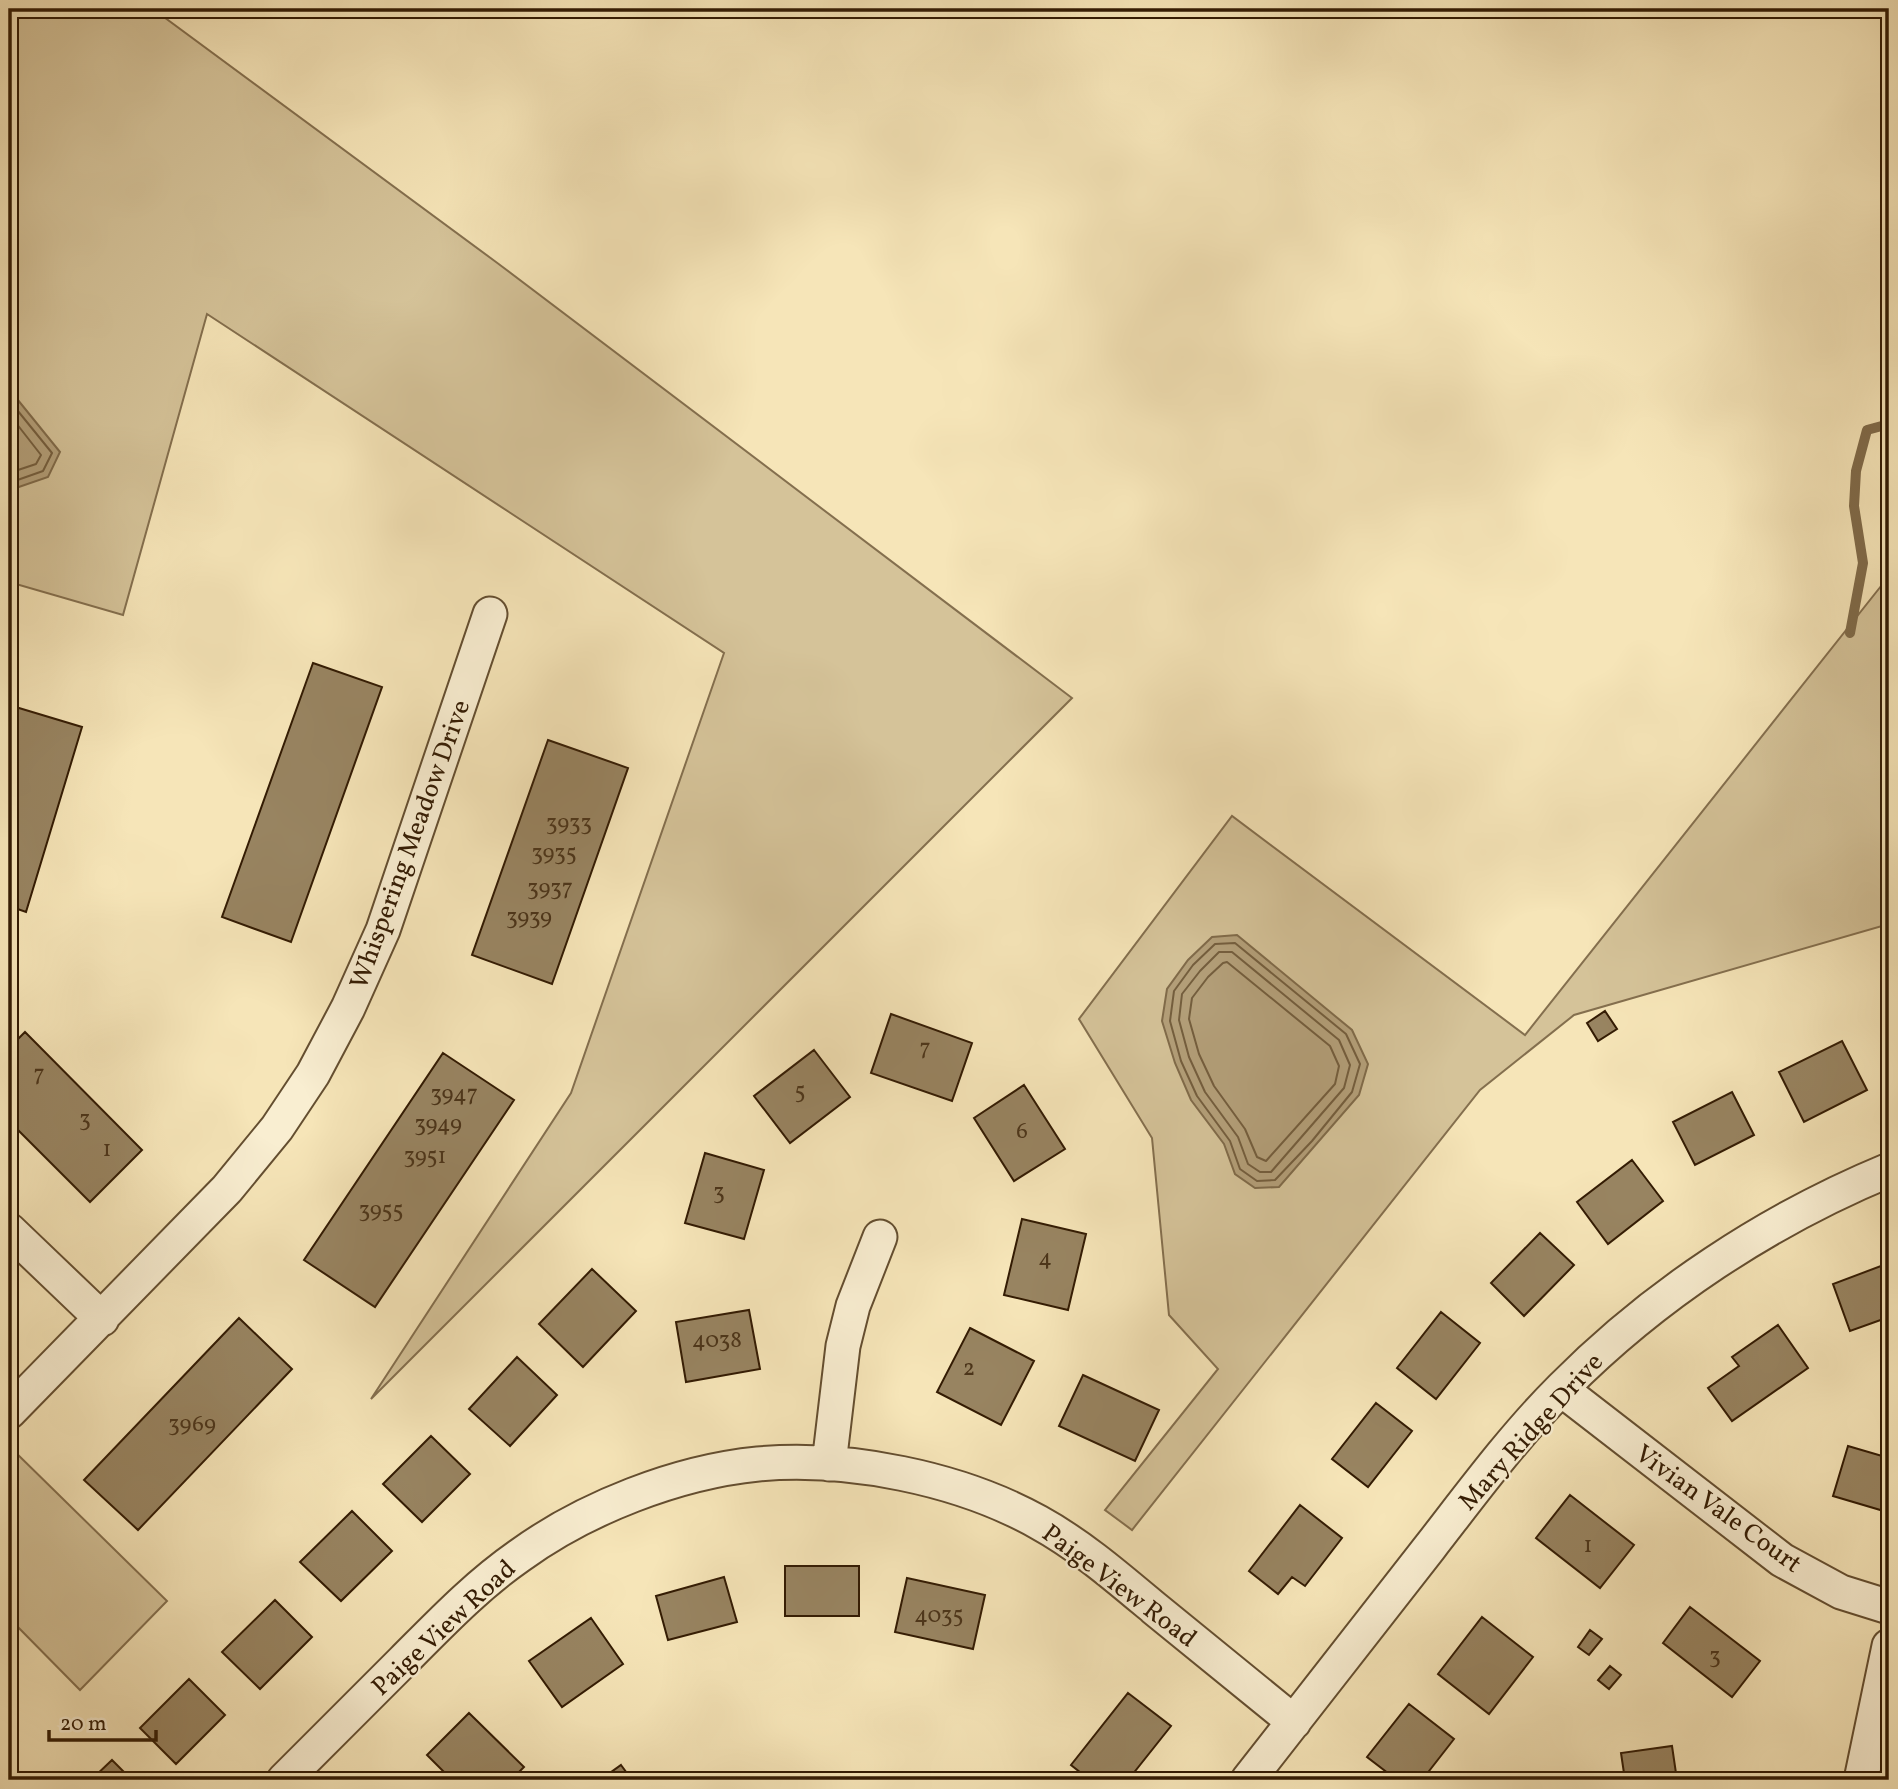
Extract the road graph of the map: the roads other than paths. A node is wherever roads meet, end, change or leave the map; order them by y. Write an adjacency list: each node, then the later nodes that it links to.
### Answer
1 (491, 614): 5 (street, Whispering Meadow Drive)
2 (1889, 1170): 6 (street, Mary Ridge Drive)
3 (9, 1230): 5 (street)
4 (880, 1237): 8 (street)
5 (102, 1318): 7 (street, Whispering Meadow Drive)
6 (1561, 1389): 9 (street, Vivian Vale Court); 11 (street, Mary Ridge Drive)
7 (9, 1412)
8 (829, 1464): 11 (street, Paige View Road); 12 (street, Paige View Road)
9 (1889, 1606)
10 (1889, 1646): 14 (street)
11 (1294, 1722): 13 (street, Mary Ridge Drive)
12 (301, 1775)
13 (1248, 1780)
14 (1861, 1780)

